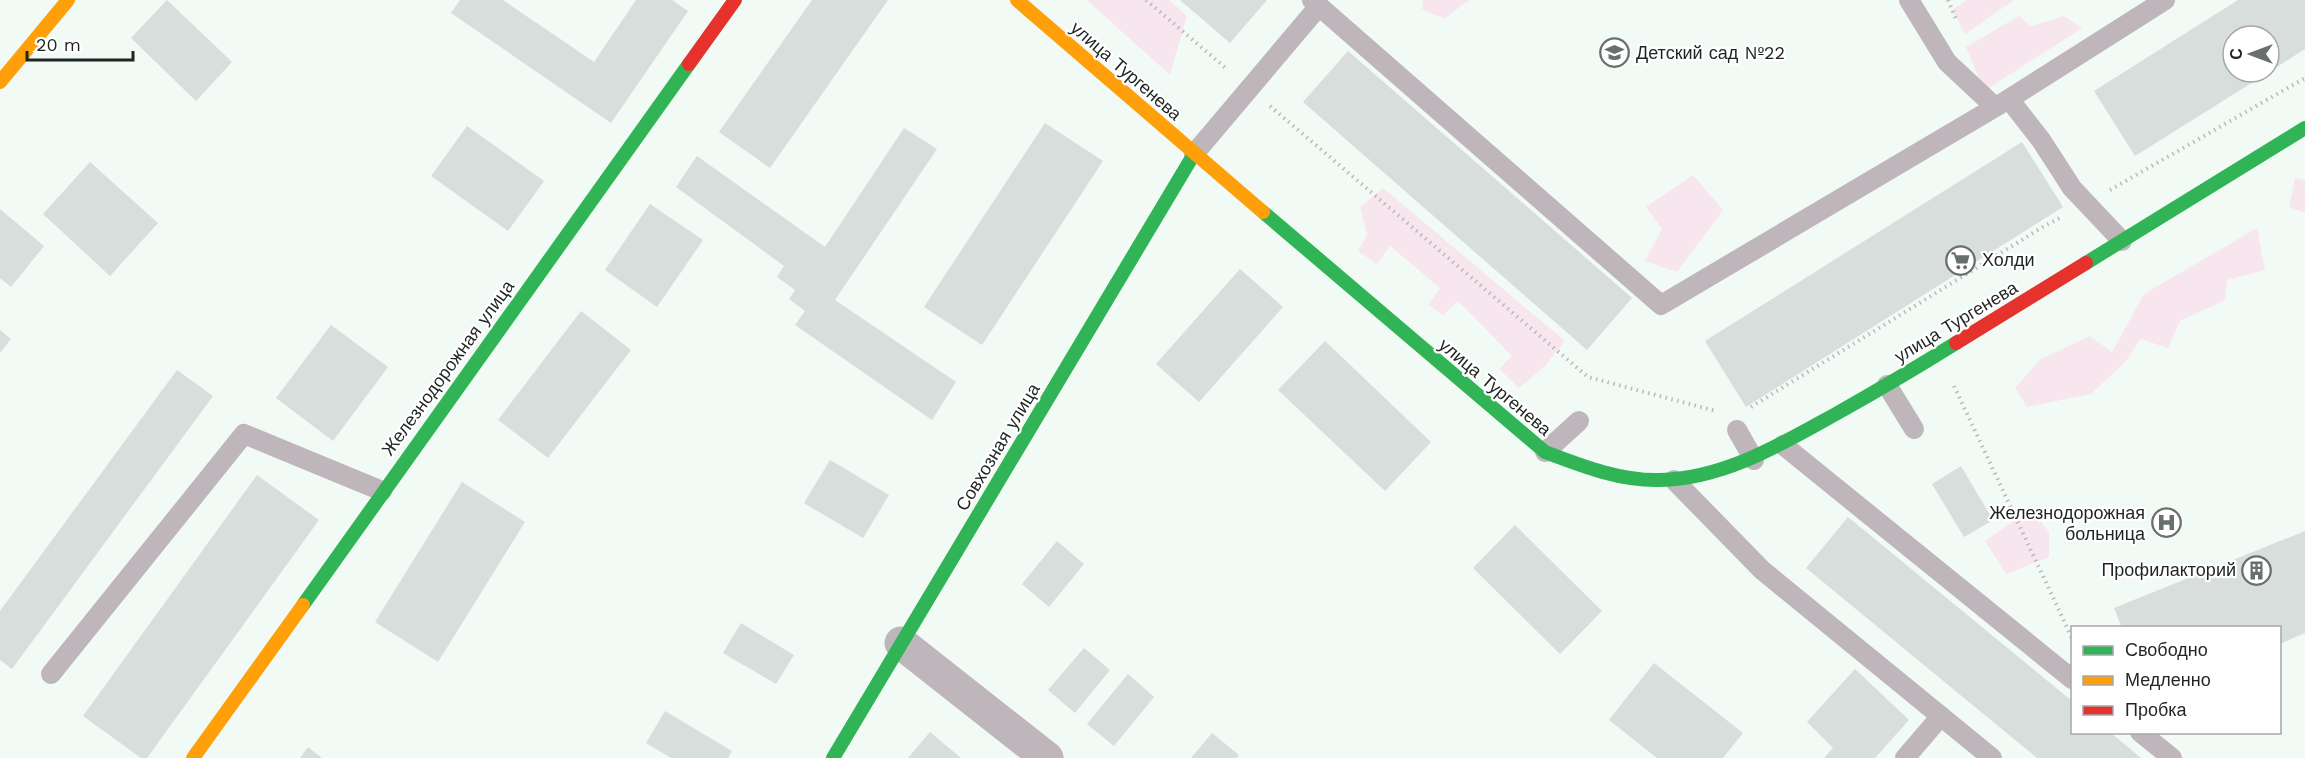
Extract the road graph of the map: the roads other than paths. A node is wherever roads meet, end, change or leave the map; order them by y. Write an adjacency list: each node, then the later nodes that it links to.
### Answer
1 (68, 0): 7 (street)
2 (735, 0): 20 (street, Железнодорожная улица)
3 (1017, 0): 10 (street, улица Тургенева)
4 (1909, 0): 8 (lane)
5 (2165, 0): 8 (lane)
6 (1315, 3): 8 (lane); 10 (lane)
7 (0, 82)
8 (2002, 103): 11 (lane)
9 (2305, 128): 11 (street, улица Тургенева)
10 (1194, 154): 17 (street, улица Тургенева); 21 (street, Совхозная улица)
11 (2122, 241): 12 (street, улица Тургенева)
12 (1887, 385): 15 (lane); 16 (street, улица Тургенева)
13 (1579, 421): 17 (lane)
14 (1732, 422): 18 (lane)
15 (1914, 429)
16 (1783, 445): 18 (street, улица Тургенева); 23 (lane)
17 (1545, 452): 19 (street, улица Тургенева)
18 (1754, 459): 19 (street, улица Тургенева)
19 (1674, 480): 24 (lane)
20 (382, 491): 22 (lane); 26 (street, Железнодорожная улица)
21 (901, 643): 27 (street, Совхозная улица); 28 (street)
22 (51, 674)
23 (2071, 677)
24 (1941, 716): 29 (lane); 30 (lane)
25 (2142, 734): 31 (lane)
26 (193, 758)
27 (833, 758)
28 (1047, 758)
29 (1905, 758)
30 (1992, 758)
31 (2172, 758)

